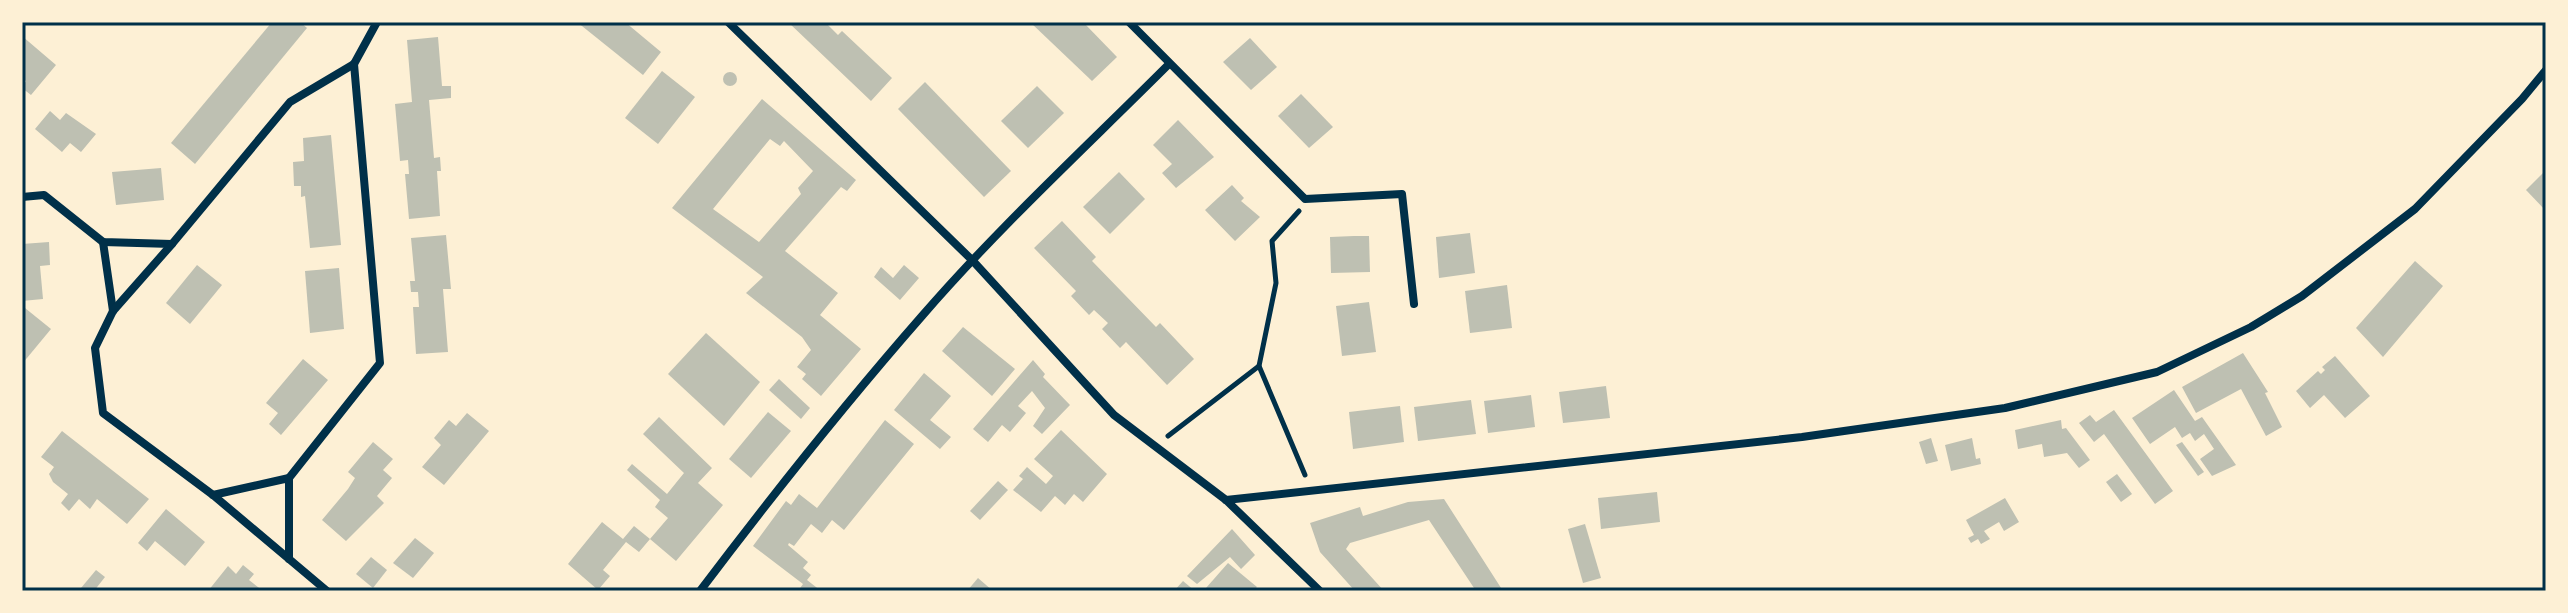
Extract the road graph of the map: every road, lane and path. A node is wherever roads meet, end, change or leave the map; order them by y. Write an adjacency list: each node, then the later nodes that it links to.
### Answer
1 (377, 22): 4 (street)
2 (728, 22): 11 (street)
3 (1129, 22): 5 (street)
4 (354, 64): 10 (street); 17 (street)
5 (1169, 64): 8 (street); 11 (street)
6 (2546, 70): 19 (street)
7 (22, 197): 9 (street)
8 (1305, 199): 12 (street); 14 (path)
9 (103, 242): 10 (street); 13 (street)
10 (172, 244): 13 (street)
11 (973, 261): 15 (street); 22 (street)
12 (1414, 304)
13 (113, 311): 18 (street)
14 (1259, 366): 15 (path); 16 (path)
15 (1154, 445): 19 (street)
16 (1305, 476)
17 (289, 478): 18 (street); 20 (street)
18 (213, 495): 20 (street)
19 (1226, 500): 23 (street)
20 (289, 559): 21 (street)
21 (327, 591)
22 (700, 591)
23 (1320, 591)

